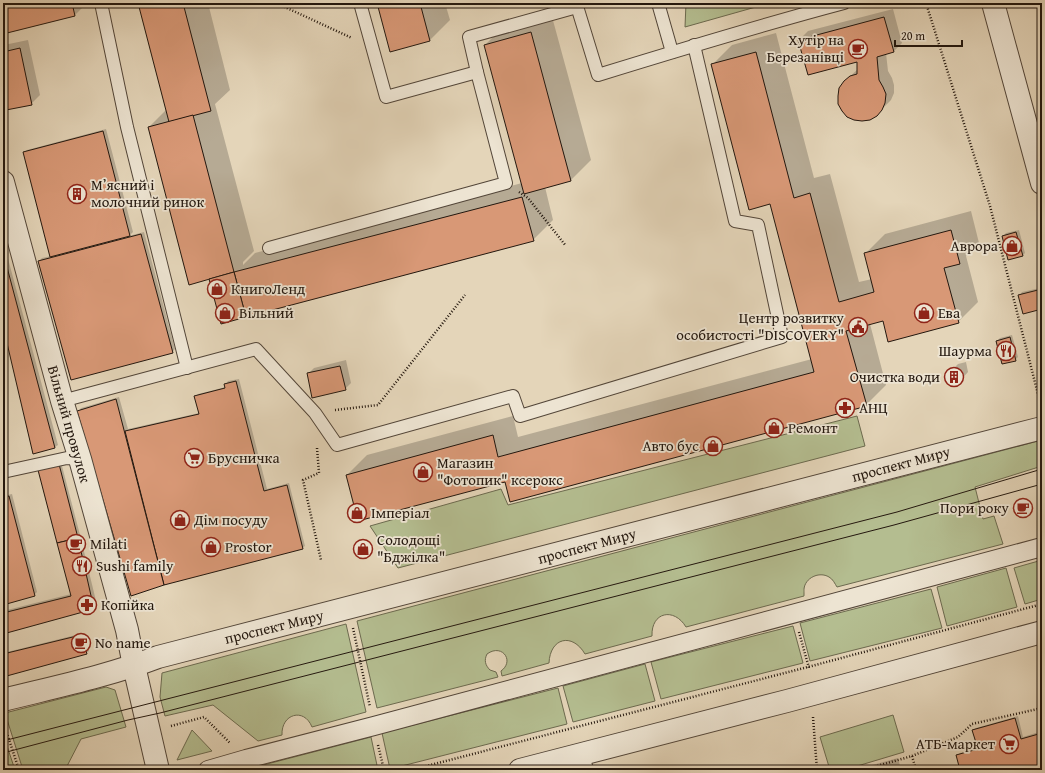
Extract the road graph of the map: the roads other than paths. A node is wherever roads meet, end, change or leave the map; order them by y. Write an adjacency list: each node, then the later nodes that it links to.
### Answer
1 (101, 3): 14 (lane)
2 (360, 3): 10 (lane)
3 (658, 3): 9 (lane)
4 (844, 3): 7 (lane)
5 (993, 3): 12 (street)
6 (577, 5): 9 (lane); 10 (lane)
7 (800, 9): 8 (lane)
8 (694, 46): 9 (lane); 14 (lane)
9 (672, 52)
10 (477, 72): 13 (lane)
11 (3, 182): 15 (street, Вільний провулок)
12 (1042, 183)
13 (268, 248)
14 (187, 368): 15 (lane)
15 (62, 401): 17 (street, Вільний провулок)
16 (1042, 418): 21 (street, проспект Миру)
17 (80, 459): 18 (lane); 21 (street, Вільний провулок)
18 (3, 472)
19 (1042, 547): 25 (street)
20 (1042, 632): 23 (street)
21 (134, 666): 22 (street, проспект Миру); 24 (street)
22 (3, 700)
23 (585, 762): 26 (street)
24 (158, 770)
25 (208, 770)
26 (520, 770)

